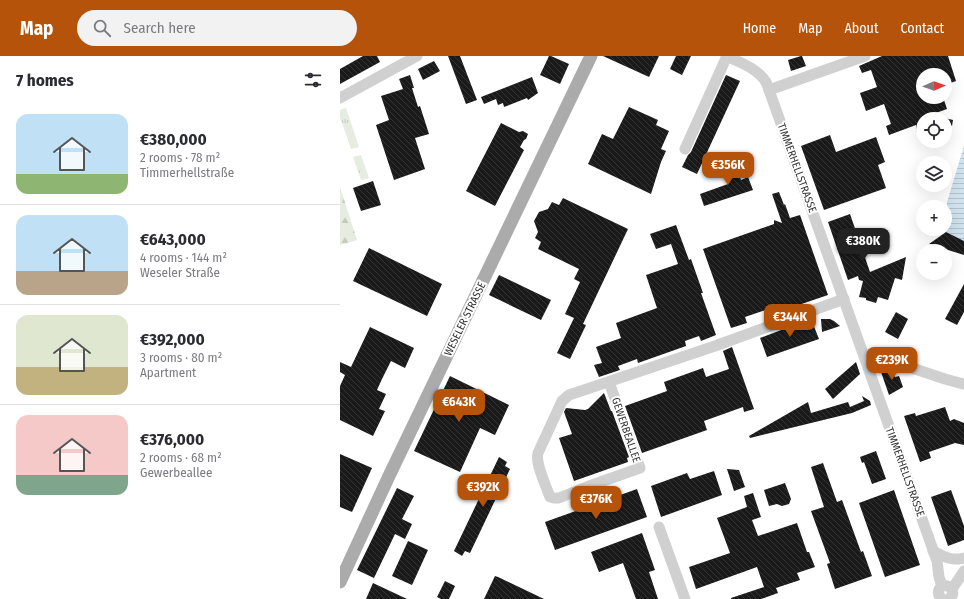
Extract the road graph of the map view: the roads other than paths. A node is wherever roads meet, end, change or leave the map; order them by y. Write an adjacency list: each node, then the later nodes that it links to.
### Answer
1 (417, 56): 6 (street)
2 (591, 56): 16 (main road, WESELER STRASSE)
3 (727, 56): 5 (street, TIMMERHELLSTRASSE); 7 (street)
4 (865, 56): 5 (street)
5 (770, 90): 8 (street, TIMMERHELLSTRASSE)
6 (340, 98)
7 (685, 150)
8 (844, 299): 9 (street, TIMMERHELLSTRASSE); 10 (street, GEWERBEALLEE)
9 (865, 358): 11 (street); 13 (street, TIMMERHELLSTRASSE)
10 (609, 382): 10 (street, GEWERBEALLEE)
11 (963, 384)
12 (659, 527): 18 (street)
13 (933, 551): 14 (street); 17 (street, TIMMERHELLSTRASSE)
14 (964, 558)
15 (964, 571): 17 (street)
16 (340, 582)
17 (944, 595)
18 (685, 599)

